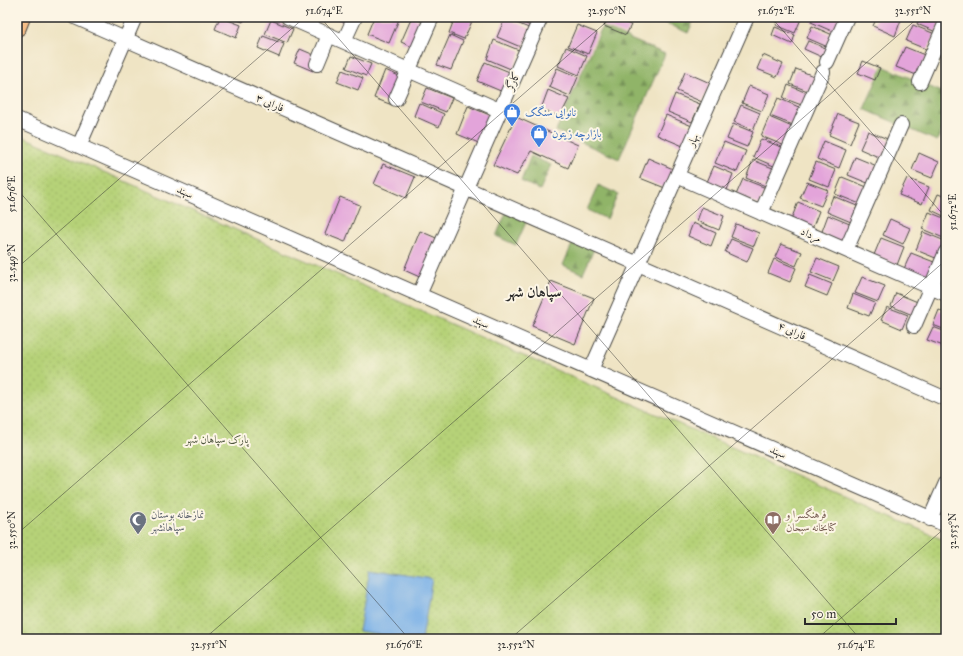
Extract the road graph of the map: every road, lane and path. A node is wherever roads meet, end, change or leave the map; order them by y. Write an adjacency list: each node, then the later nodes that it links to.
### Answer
1 (22, 17): 11 (main road)
2 (75, 17): 13 (street, فارابی ۳)
3 (135, 17): 13 (street)
4 (288, 17): 12 (street)
5 (355, 17): 14 (street)
6 (432, 17): 16 (street)
7 (541, 17): 19 (street, کارگر)
8 (747, 17): 23 (street, بهار)
9 (847, 17): 25 (street)
10 (946, 22): 17 (street)
11 (17, 27)
12 (329, 35): 14 (street); 15 (street)
13 (125, 39): 22 (street); 24 (street, فارابی ۳)
14 (344, 42): 16 (street)
15 (318, 64)
16 (408, 70): 18 (street); 19 (street)
17 (920, 82)
18 (396, 99)
19 (499, 110): 24 (street, کارگر)
20 (17, 119): 22 (street, سهند)
21 (901, 125): 26 (street)
22 (78, 146): 31 (street, سهند)
23 (677, 176): 25 (street, مرداد); 28 (street, بهار)
24 (466, 188): 28 (street, فارابی ۳); 31 (street, کارگر)
25 (761, 213): 26 (street, مرداد)
26 (846, 250): 29 (street, مرداد)
27 (946, 252): 29 (street)
28 (638, 264): 33 (street, بهار); 34 (street, فارابی ۴)
29 (930, 288): 30 (street, مرداد); 32 (street)
30 (946, 294)
31 (419, 295): 33 (street, سهند)
32 (914, 326)
33 (592, 370): 36 (street, سهند)
34 (946, 399)
35 (946, 483): 36 (street)
36 (930, 519): 37 (street, سهند)
37 (946, 526)

